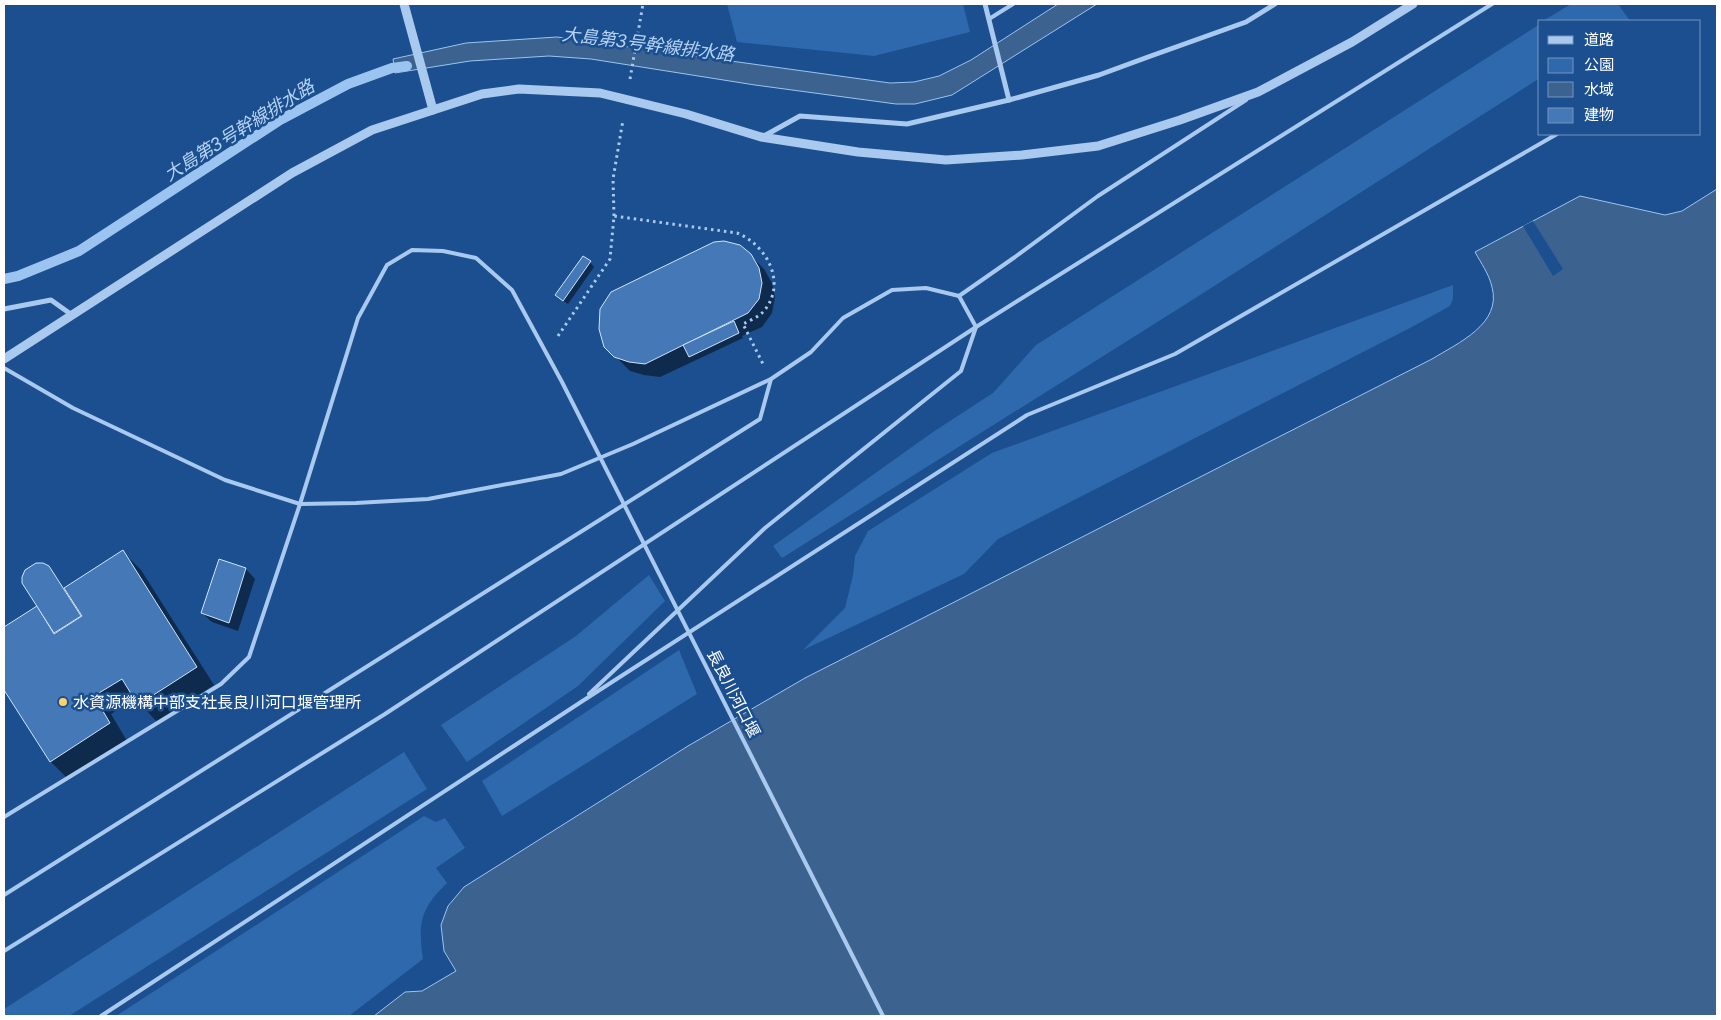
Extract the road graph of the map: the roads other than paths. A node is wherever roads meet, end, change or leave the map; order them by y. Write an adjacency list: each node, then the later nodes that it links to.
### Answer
1 (404, 4): 10 (street)
2 (985, 4): 7 (street)
3 (1013, 4): 7 (lane)
4 (1275, 4): 9 (street)
5 (1414, 4): 8 (street)
6 (1492, 4): 16 (lane)
7 (989, 18): 9 (street)
8 (1258, 92): 12 (street); 13 (lane)
9 (1009, 100): 12 (street)
10 (433, 110): 12 (street); 15 (street)
11 (1555, 135): 21 (lane)
12 (761, 137)
13 (959, 296): 16 (lane); 19 (lane)
14 (4, 309): 15 (street)
15 (72, 315): 17 (street)
16 (976, 327): 21 (lane); 24 (lane)
17 (4, 359)
18 (4, 368): 20 (lane)
19 (770, 379): 20 (lane); 23 (lane)
20 (300, 504): 22 (lane, 長良川河口堰); 26 (lane, 長良川河口堰)
21 (581, 702): 25 (lane)
22 (4, 817)
23 (4, 895)
24 (4, 951)
25 (101, 1016)
26 (883, 1016)

